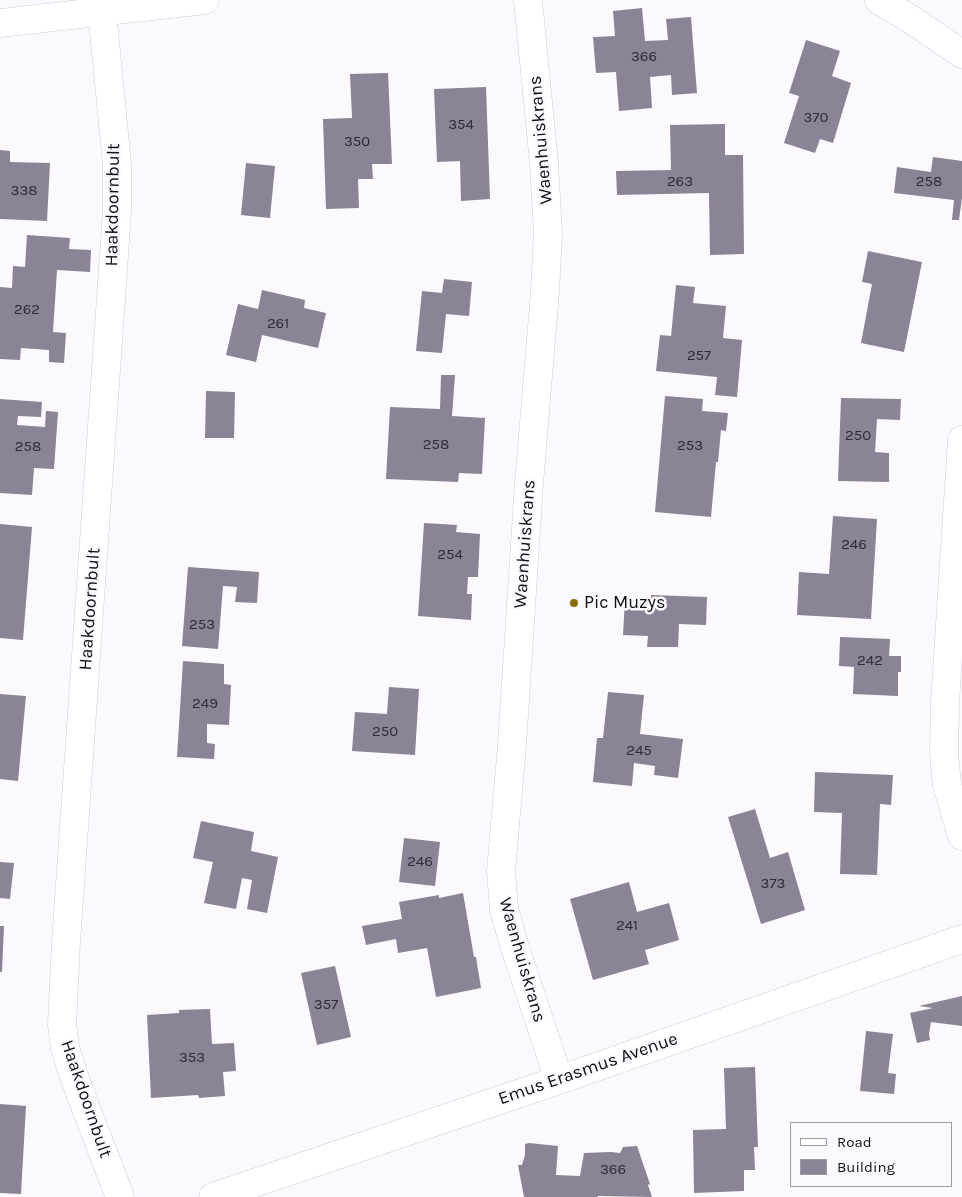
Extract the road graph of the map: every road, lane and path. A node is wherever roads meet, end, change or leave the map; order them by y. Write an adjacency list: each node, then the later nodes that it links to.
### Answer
1 (205, 0): 4 (street)
2 (528, 0): 10 (street, Waenhuiskrans)
3 (879, 0): 6 (street)
4 (102, 11): 5 (street); 11 (street, Haakdoornbult)
5 (0, 23)
6 (962, 54)
7 (962, 440): 8 (street)
8 (962, 836)
9 (962, 939): 10 (street, Emus Erasmus Avenue)
10 (559, 1080): 12 (street, Emus Erasmus Avenue)
11 (120, 1197)
12 (213, 1197)

